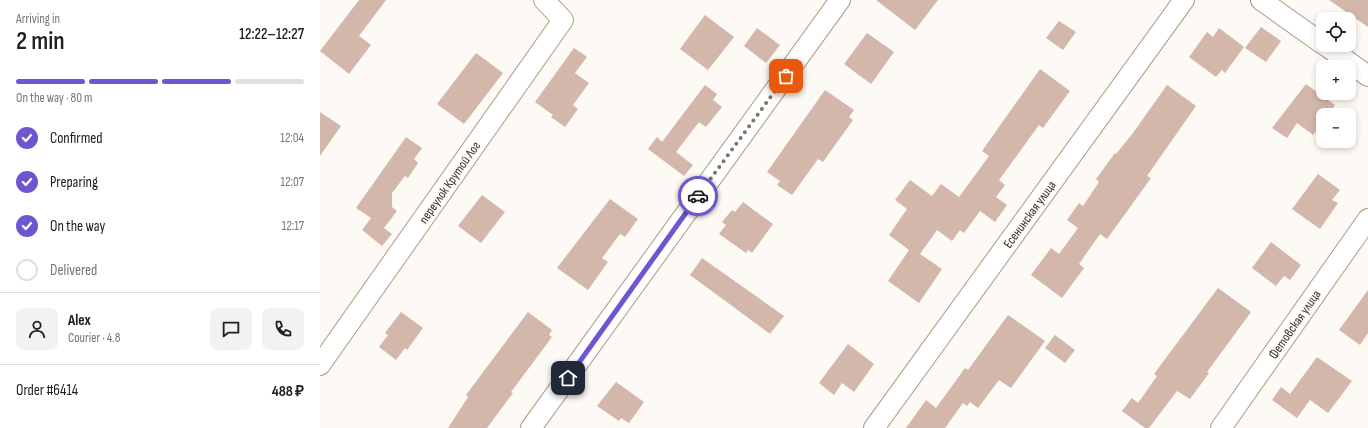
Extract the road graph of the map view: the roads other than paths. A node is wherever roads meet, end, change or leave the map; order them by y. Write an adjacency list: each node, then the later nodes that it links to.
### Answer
1 (544, 0): 9 (street, переулок Крутой Лог)
2 (840, 0): 10 (street)
3 (1184, 0): 11 (street, Есенинская улица)
4 (1261, 0): 5 (street)
5 (1316, 38)
6 (1335, 52): 7 (street)
7 (1368, 76)
8 (1368, 219): 12 (street, Фетовская улица)
9 (320, 366)
10 (531, 428)
11 (874, 428)
12 (1221, 428)

